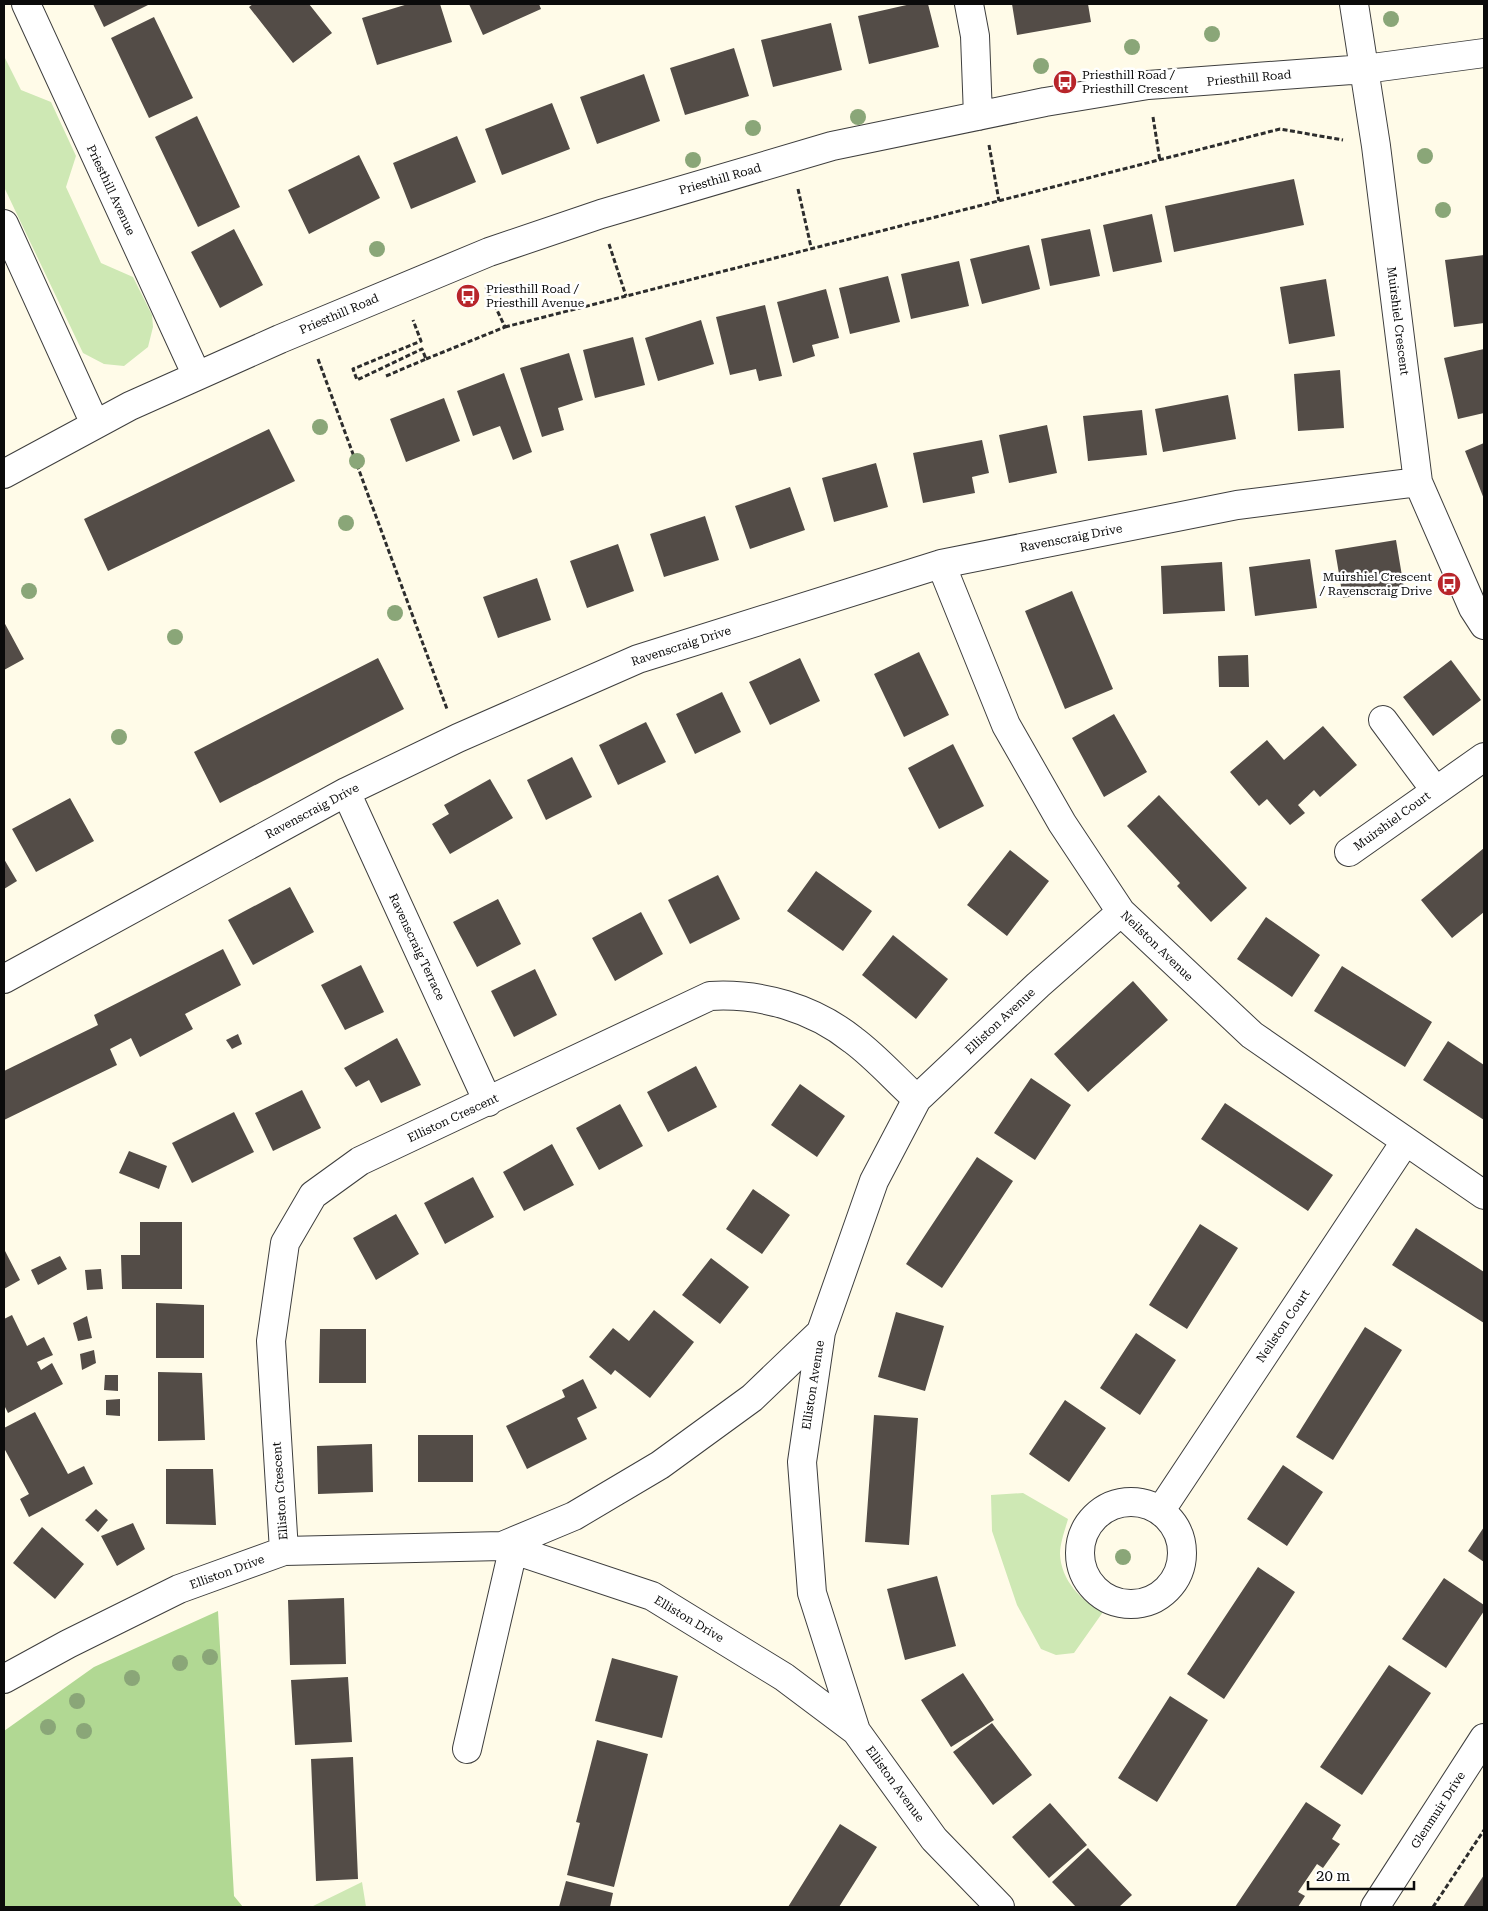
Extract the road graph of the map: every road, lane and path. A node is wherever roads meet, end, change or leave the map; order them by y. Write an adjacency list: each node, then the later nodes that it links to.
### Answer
1 (26, 4): 21 (street, Priesthill Avenue)
2 (969, 4): 7 (street)
3 (1354, 4): 5 (street, Muirshiel Crescent)
4 (1484, 54): 5 (street, Priesthill Road)
5 (1365, 69): 6 (street, Priesthill Road); 8 (street, Muirshiel Crescent)
6 (1148, 85): 7 (street, Priesthill Road); 10 (path)
7 (981, 115): 9 (street, Priesthill Road); 11 (path)
8 (1376, 146): 10 (path); 25 (street, Muirshiel Crescent)
9 (792, 158): 12 (street, Priesthill Road); 14 (path)
10 (1160, 161): 11 (path)
11 (999, 201): 14 (path)
12 (598, 215): 15 (street, Priesthill Road); 17 (path)
13 (4, 224): 23 (street)
14 (811, 247): 17 (path)
15 (473, 259): 16 (street, Priesthill Road); 18 (path)
16 (401, 289): 19 (street, Priesthill Road); 20 (path)
17 (626, 296): 18 (path)
18 (505, 327): 20 (path)
19 (306, 328): 21 (street, Priesthill Road); 29 (path)
20 (426, 359): 22 (path)
21 (197, 376): 23 (street, Priesthill Road)
22 (386, 376)
23 (95, 424): 24 (street, Priesthill Road)
24 (4, 474)
25 (1418, 482): 26 (street, Ravenscraig Drive); 27 (street, Muirshiel Crescent)
26 (940, 564): 29 (street, Ravenscraig Drive); 34 (street, Neilston Avenue)
27 (1484, 625)
28 (1383, 720): 31 (street, Muirshiel Court)
29 (458, 738): 32 (street, Ravenscraig Drive)
30 (1484, 757): 31 (street, Muirshiel Court)
31 (1434, 790): 33 (street, Muirshiel Court)
32 (346, 792): 35 (street, Ravenscraig Drive); 37 (street, Ravenscraig Terrace)
33 (1349, 852)
34 (1121, 912): 36 (street, Elliston Avenue); 38 (street, Neilston Avenue)
35 (4, 979)
36 (917, 1099): 37 (street, Elliston Crescent); 40 (street, Elliston Avenue)
37 (488, 1102): 43 (street, Elliston Crescent)
38 (1405, 1142): 39 (street, Neilston Avenue); 41 (street, Neilston Court)
39 (1484, 1195)
40 (821, 1332): 42 (street, Elliston Drive); 45 (street, Elliston Avenue)
41 (1161, 1510)
42 (507, 1548): 43 (street, Elliston Drive); 45 (street, Elliston Drive); 47 (street)
43 (284, 1551): 44 (street, Elliston Drive)
44 (4, 1680)
45 (856, 1731): 49 (street, Elliston Avenue)
46 (1484, 1738): 50 (street, Glenmuir Drive)
47 (467, 1749)
48 (1484, 1830): 51 (path)
49 (1000, 1907)
50 (1375, 1907)
51 (1433, 1907)

